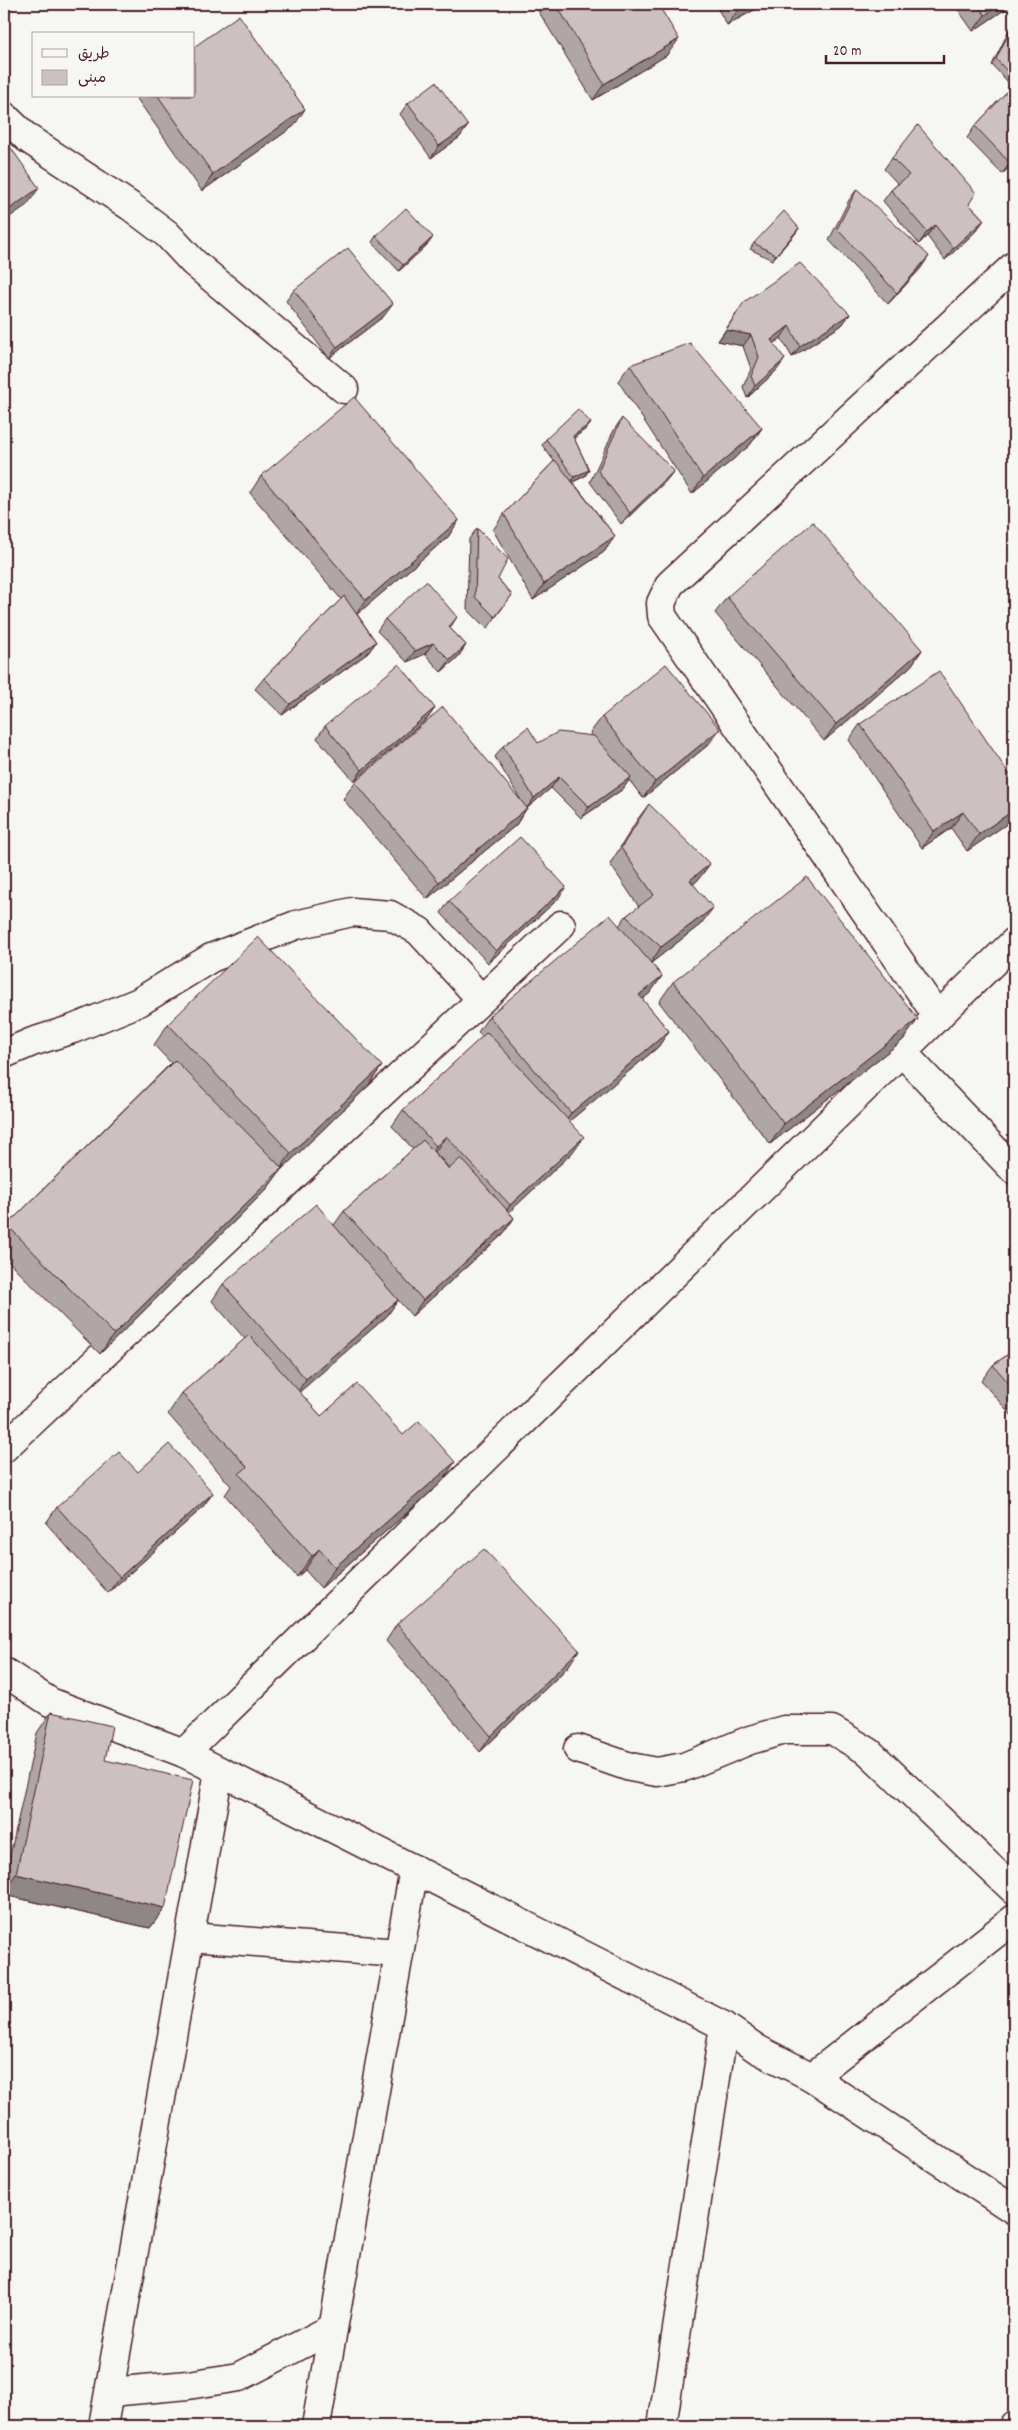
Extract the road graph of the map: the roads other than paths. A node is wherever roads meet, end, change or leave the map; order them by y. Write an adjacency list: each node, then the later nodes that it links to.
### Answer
1 (4, 116): 3 (street)
2 (1014, 266): 7 (street)
3 (344, 389)
4 (561, 925): 6 (street)
5 (1014, 942): 7 (street)
6 (482, 1000): 9 (street); 11 (street)
7 (938, 1017): 8 (street)
8 (902, 1052): 10 (street); 14 (street)
9 (4, 1054)
10 (1014, 1170)
11 (4, 1448)
12 (4, 1672): 14 (street)
13 (578, 1749): 17 (street)
14 (184, 1753): 15 (street)
15 (219, 1771): 16 (street); 19 (street)
16 (414, 1869): 20 (street); 21 (street)
17 (1014, 1890)
18 (1014, 1919): 22 (street)
19 (190, 1937): 20 (street); 25 (street)
20 (399, 1953): 24 (street)
21 (724, 2026): 22 (street); 28 (street)
22 (812, 2077): 23 (street)
23 (1014, 2210)
24 (333, 2328): 25 (street); 27 (street)
25 (110, 2392): 26 (street)
26 (104, 2426)
27 (316, 2426)
28 (662, 2426)

